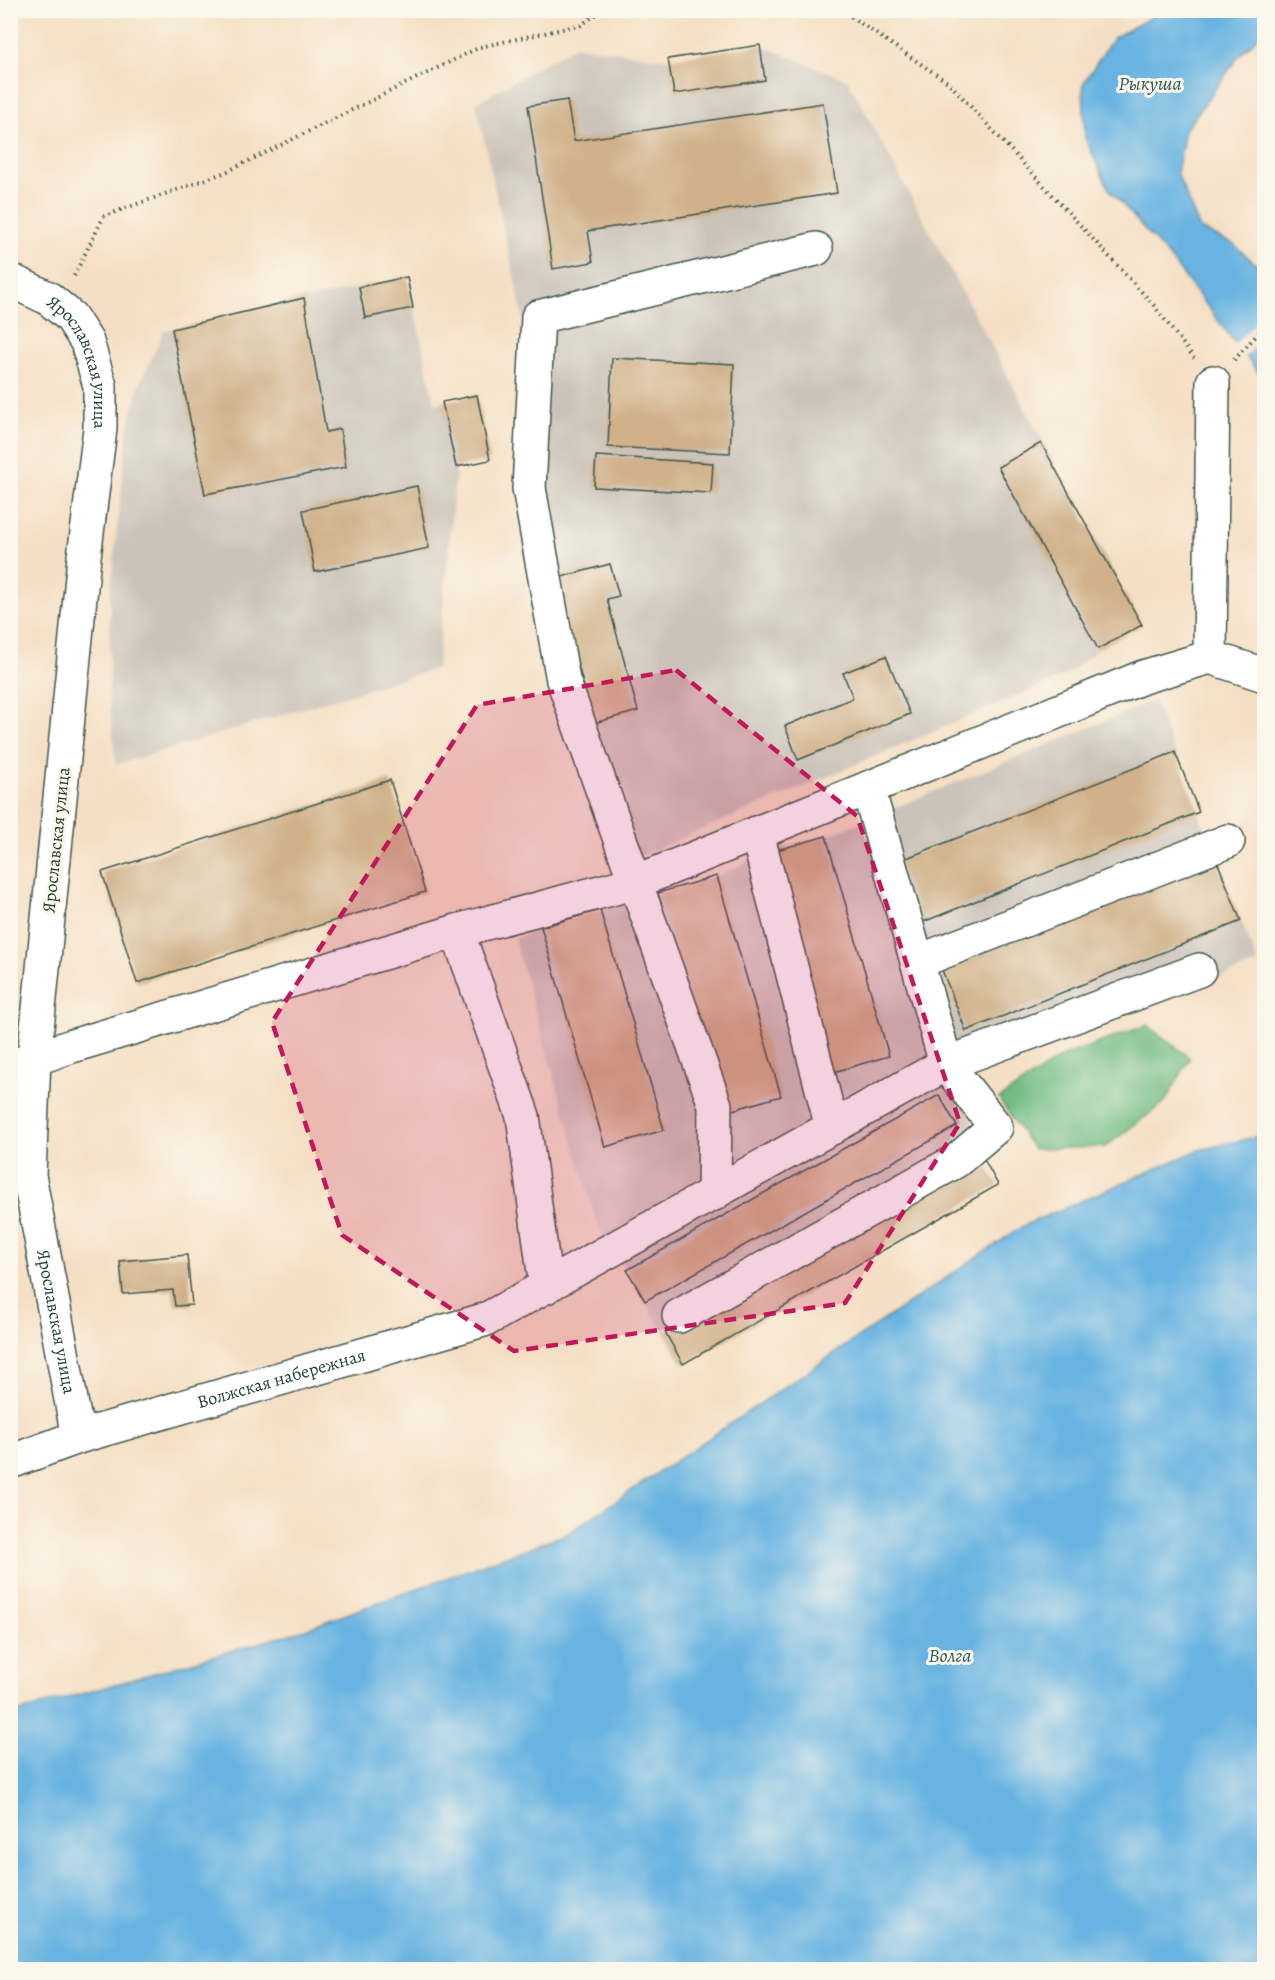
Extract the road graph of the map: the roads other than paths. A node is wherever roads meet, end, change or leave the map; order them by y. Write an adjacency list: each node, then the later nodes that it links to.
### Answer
1 (816, 249): 9 (street)
2 (10, 280): 13 (street, Ярославская улица)
3 (1213, 382): 4 (street)
4 (1210, 657): 5 (street); 6 (street)
5 (1264, 675)
6 (868, 788): 7 (street); 11 (street)
7 (757, 833): 9 (street); 15 (street)
8 (1228, 841): 11 (street)
9 (633, 883): 10 (street); 16 (street)
10 (457, 931): 13 (street); 17 (street)
11 (917, 962): 14 (street)
12 (1199, 970): 14 (street, Волжская набережная)
13 (22, 1063): 19 (street, Ярославская улица)
14 (946, 1064): 15 (street, Волжская набережная); 18 (street)
15 (832, 1128): 16 (street, Волжская набережная)
16 (714, 1194): 17 (street, Волжская набережная)
17 (546, 1287): 19 (street, Волжская набережная)
18 (679, 1316)
19 (78, 1437): 20 (street, Волжская набережная)
20 (10, 1462)

